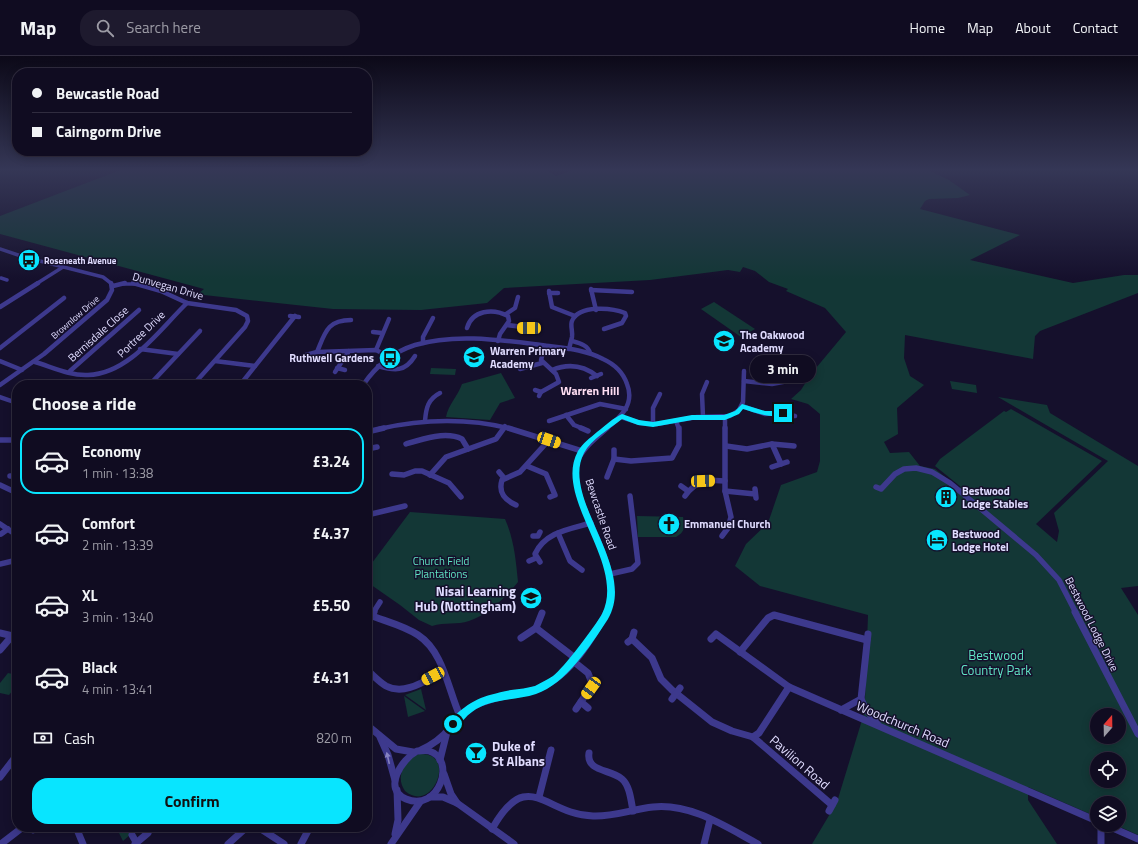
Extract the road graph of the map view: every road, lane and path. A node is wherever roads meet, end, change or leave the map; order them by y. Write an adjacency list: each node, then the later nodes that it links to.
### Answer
1 (0, 248): 2 (street)
2 (64, 267): 3 (street); 9 (street)
3 (113, 286): 8 (street, Dunvegan Drive); 44 (street, Brownlow Drive)
4 (629, 291): 11 (street)
5 (558, 293): 14 (street)
6 (64, 298): 31 (street)
7 (513, 299): 12 (street)
8 (187, 303): 32 (street, Portree Drive); 42 (street, Dunvegan Drive)
9 (0, 307)
10 (139, 310): 52 (street, Bernisdale Close)
11 (596, 310): 14 (street); 22 (street)
12 (506, 314): 18 (street); 20 (street)
13 (294, 316): 46 (street)
14 (576, 316): 27 (street)
15 (387, 320): 26 (street)
16 (347, 321): 21 (street)
17 (438, 321): 29 (street)
18 (506, 325): 23 (street); 28 (street)
19 (321, 326): 21 (street)
20 (466, 326)
21 (329, 327): 36 (street)
22 (608, 329)
23 (536, 330)
24 (200, 331): 37 (street)
25 (373, 332): 26 (street)
26 (382, 333): 33 (street)
27 (572, 341): 34 (street); 38 (street)
28 (498, 342): 29 (street, Bewcastle Road); 30 (street, Bewcastle Road)
29 (423, 343): 40 (street, Bewcastle Road)
30 (544, 346): 34 (street, Bewcastle Road); 45 (street)
31 (0, 348)
32 (140, 349): 37 (street); 52 (street, Portree Drive)
33 (376, 350): 35 (street); 40 (street)
34 (569, 350): 38 (street, Bewcastle Road)
35 (349, 351): 36 (street); 50 (street)
36 (317, 352): 39 (street)
37 (178, 354): 55 (street)
38 (590, 354): 71 (street, Bewcastle Road)
39 (295, 357)
40 (390, 357): 47 (street, Bewcastle Road)
41 (415, 358): 47 (street)
42 (215, 360): 46 (street); 56 (street, Dunvegan Drive)
43 (0, 361): 49 (street)
44 (35, 362): 49 (street, Brownlow Drive); 52 (street, Portree Drive)
45 (542, 363): 48 (street); 51 (street)
46 (255, 366): 57 (street)
47 (378, 366): 58 (street, Bewcastle Road)
48 (522, 367)
49 (22, 370): 63 (street, Brownlow Drive)
50 (346, 370)
51 (552, 370): 54 (street); 62 (street)
52 (70, 371)
53 (744, 371): 60 (street)
54 (591, 378)
55 (154, 380)
56 (197, 380)
57 (244, 380)
58 (367, 380)
59 (784, 380): 60 (street)
60 (744, 381): 70 (street)
61 (704, 383): 75 (street)
62 (558, 384): 64 (street); 65 (street)
63 (0, 385)
64 (564, 386)
65 (535, 390)
66 (436, 394): 78 (street)
67 (0, 397): 69 (street)
68 (660, 397): 80 (street)
69 (12, 401)
70 (742, 406): 72 (street); 76 (street)
71 (626, 409): 73 (street); 74 (street, Bewcastle Road)
72 (792, 414)
73 (566, 415): 77 (street); 83 (street)
74 (622, 416): 80 (street); 95 (street, Bewcastle Road)
75 (703, 416): 76 (street); 79 (street)
76 (725, 417): 90 (street)
77 (552, 419)
78 (425, 421): 81 (street); 82 (street)
79 (676, 421): 80 (street); 96 (street)
80 (653, 424)
81 (505, 426): 86 (street); 93 (street)
82 (372, 431)
83 (584, 432)
84 (0, 440): 85 (street)
85 (12, 440)
86 (549, 440): 95 (street); 99 (street)
87 (406, 444): 93 (street)
88 (772, 444): 89 (street); 90 (street); 98 (street)
89 (791, 444)
90 (726, 446): 108 (street)
91 (377, 447): 92 (street)
92 (372, 449)
93 (468, 449): 106 (street)
94 (614, 450): 96 (street)
95 (582, 451): 123 (street, Bewcastle Road)
96 (614, 459): 105 (street)
97 (787, 462): 98 (street)
98 (781, 464): 100 (street)
99 (526, 466): 103 (street); 107 (street)
100 (772, 466)
101 (548, 468): 103 (street)
102 (499, 472): 107 (street)
103 (544, 473): 118 (street)
104 (392, 474): 106 (street)
105 (607, 474)
106 (430, 475): 112 (street)
107 (504, 478): 120 (street)
108 (725, 481): 110 (street); 114 (street)
109 (0, 485): 113 (street)
110 (681, 486)
111 (876, 487): 161 (street, Bestwood Lodge Drive)
112 (456, 490): 115 (street); 117 (street)
113 (12, 491)
114 (725, 491): 116 (street); 125 (street)
115 (449, 494)
116 (755, 494)
117 (460, 497)
118 (550, 497)
119 (629, 499): 134 (street)
120 (516, 505)
121 (405, 506): 122 (street)
122 (372, 513)
123 (590, 523): 126 (street); 134 (street, Bewcastle Road)
124 (0, 524): 127 (street)
125 (719, 528)
126 (558, 533): 129 (street); 133 (street)
127 (1, 534)
128 (537, 535): 129 (street)
129 (544, 541): 131 (street)
130 (12, 561): 132 (street)
131 (529, 561)
132 (0, 564)
133 (577, 570)
134 (610, 574): 148 (street, Bewcastle Road)
135 (380, 602): 136 (street)
136 (372, 611)
137 (542, 613): 139 (street)
138 (372, 616): 149 (street)
139 (536, 628): 143 (street); 148 (street)
140 (634, 632): 163 (street, Pavilion Road)
141 (0, 633): 142 (street)
142 (12, 635)
143 (521, 638)
144 (12, 639): 146 (street)
145 (711, 639): 147 (street, Woodchurch Road)
146 (0, 650)
147 (740, 652): 151 (street, Woodchurch Road); 152 (street)
148 (574, 659): 153 (street); 157 (street, Bewcastle Road)
149 (442, 672): 150 (street); 157 (street)
150 (372, 674)
151 (789, 687): 156 (street, Woodchurch Road); 163 (street, Pavilion Road)
152 (861, 699): 156 (street); 158 (street)
153 (581, 702): 154 (street); 155 (street)
154 (588, 708)
155 (576, 709)
156 (841, 710): 158 (street, Woodchurch Road)
157 (460, 716): 160 (street, Bewcastle Road)
158 (880, 727): 179 (street, Woodchurch Road)
159 (372, 729): 162 (street)
160 (448, 731): 164 (street, Bewcastle Road); 168 (street, Bewcastle Road)
161 (1138, 734)
162 (380, 736): 166 (street); 172 (street, one-way to 162)
163 (753, 737): 177 (street, Pavilion Road)
164 (421, 750): 166 (street); 168 (street)
165 (551, 750): 174 (street)
166 (413, 752): 172 (street)
167 (589, 754): 178 (street)
168 (440, 760): 170 (street)
169 (12, 764): 171 (street)
170 (443, 772): 173 (street); 176 (street)
171 (0, 777)
172 (396, 784): 175 (street); 192 (street)
173 (430, 797): 175 (street); 176 (street)
174 (539, 797): 178 (street); 181 (street)
175 (420, 802): 192 (street)
176 (458, 804): 181 (street)
177 (832, 805)
178 (633, 811): 180 (street)
179 (1090, 818)
180 (710, 820): 200 (street); 201 (street)
181 (492, 829): 199 (street)
182 (17, 832): 194 (street)
183 (78, 832): 195 (street)
184 (241, 832): 196 (street)
185 (266, 832): 197 (street)
186 (307, 832): 198 (street)
187 (1101, 832): 202 (street)
188 (1122, 832): 191 (street)
189 (148, 833): 193 (street)
190 (132, 835): 193 (street)
191 (1138, 839)
192 (392, 841)
193 (136, 843)
194 (1, 844)
195 (83, 844)
196 (228, 844)
197 (284, 844)
198 (301, 844)
199 (514, 844)
200 (704, 844)
201 (758, 844)
202 (1101, 844)

